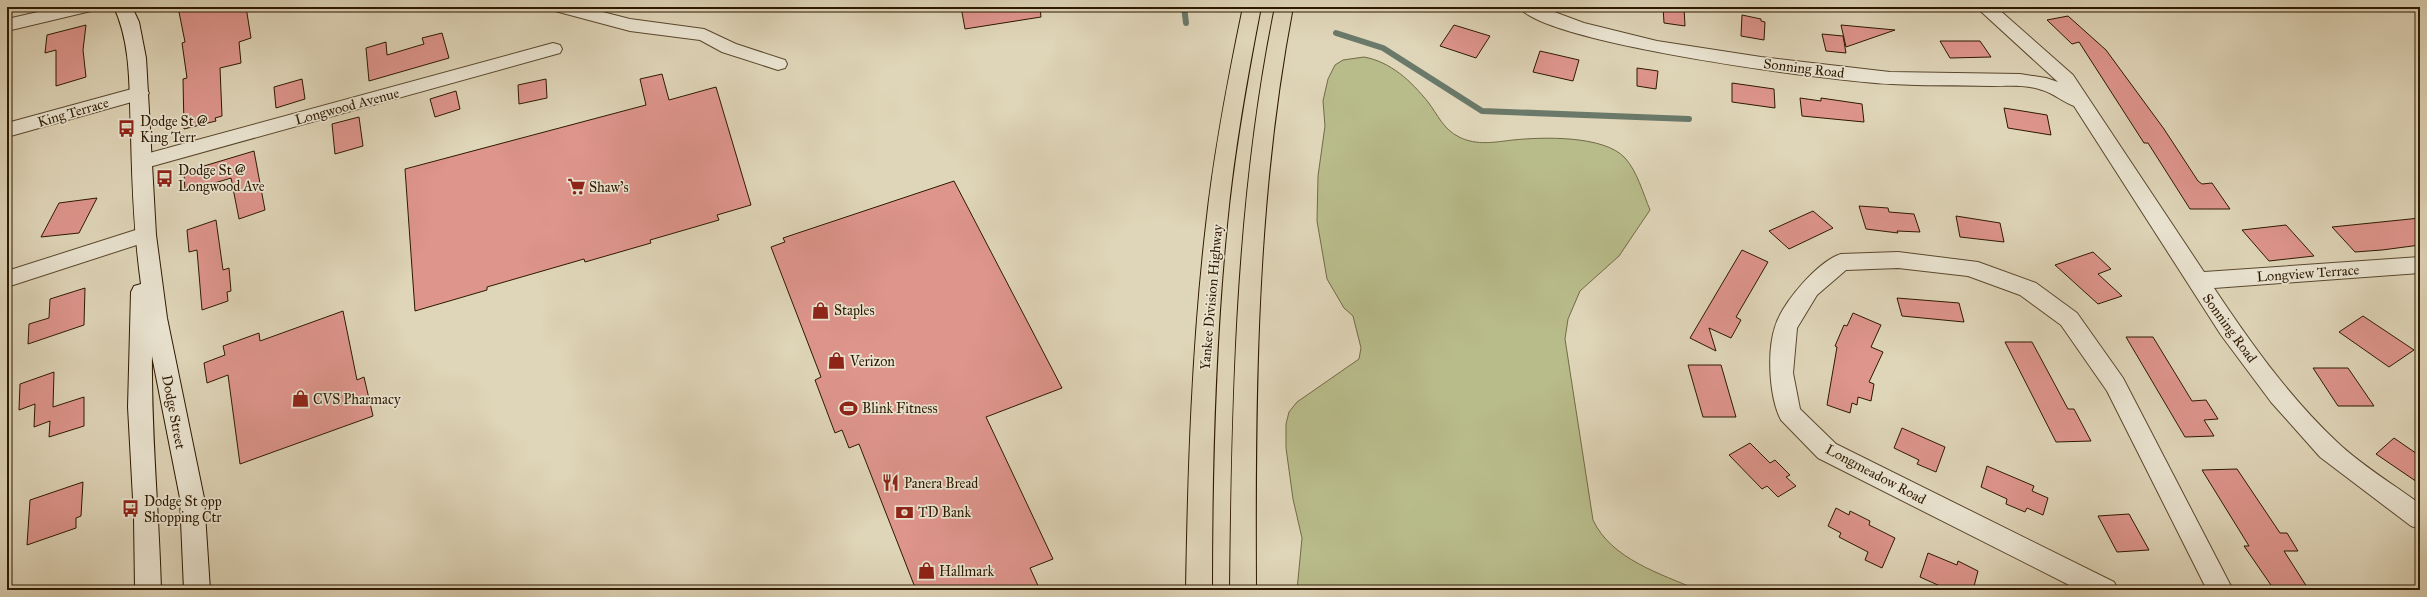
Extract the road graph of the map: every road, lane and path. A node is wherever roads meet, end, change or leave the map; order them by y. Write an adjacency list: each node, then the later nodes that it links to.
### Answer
1 (85, 7): 8 (street)
2 (122, 7): 11 (street, Dodge Street)
3 (561, 7): 10 (street)
4 (1252, 7): 22 (highway, Yankee Division Highway)
5 (1284, 7): 23 (highway)
6 (1528, 7): 12 (street, Sonning Road)
7 (1985, 7): 12 (street, Sonning Road)
8 (7, 25)
9 (553, 49): 14 (street, Longwood Avenue)
10 (778, 64)
11 (139, 93): 13 (street, King Terrace); 14 (street, Dodge Street)
12 (2082, 102): 18 (street, Sonning Road)
13 (7, 130)
14 (142, 162): 15 (street, Dodge Street)
15 (145, 235): 17 (street); 20 (street, Dodge Street); 21 (street, Dodge Street)
16 (2420, 265): 18 (street, Longview Terrace)
17 (7, 279)
18 (2197, 281): 19 (street, Sonning Road)
19 (2420, 518)
20 (148, 590)
21 (197, 590)
22 (1199, 590)
23 (1243, 590)
24 (2105, 590): 25 (street, Longmeadow Road)
25 (2220, 590)

